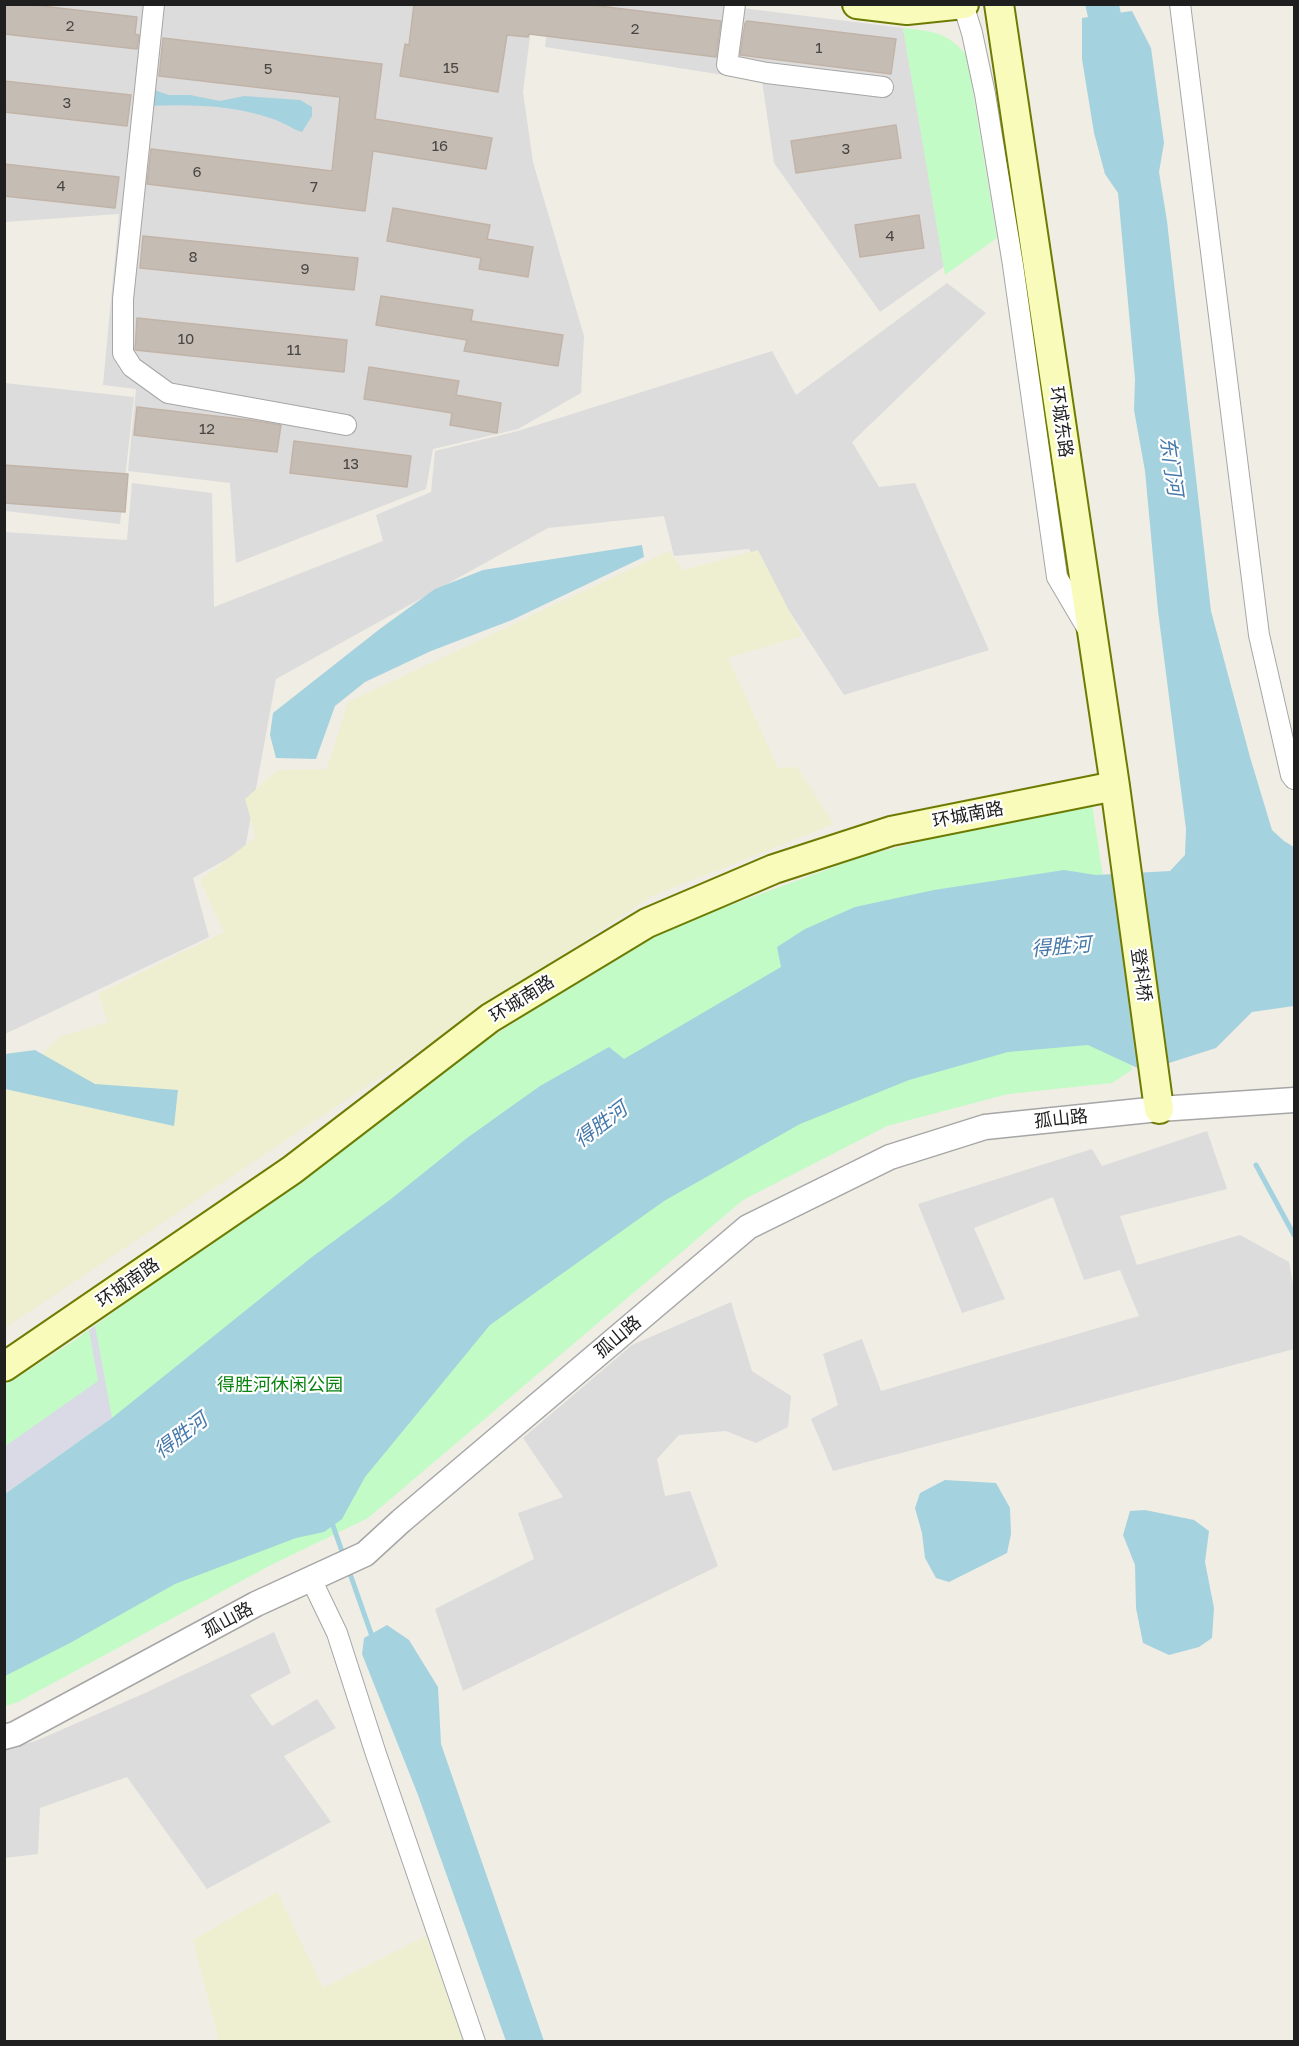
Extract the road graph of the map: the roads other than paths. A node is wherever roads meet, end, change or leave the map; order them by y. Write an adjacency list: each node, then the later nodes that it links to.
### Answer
1 (154, 4): 8 (street)
2 (735, 4): 7 (street)
3 (857, 4): 4 (main road)
4 (963, 4): 9 (street)
5 (999, 4): 9 (main road, 环城东路)
6 (1180, 4): 10 (street)
7 (883, 87)
8 (346, 425)
9 (1093, 637): 11 (main road, 环城东路)
10 (1293, 777)
11 (1115, 786): 12 (main road, 环城东路); 15 (main road, 环城南路)
12 (1122, 840): 14 (main road, 登科桥)
13 (1294, 1100): 14 (street, 孤山路)
14 (1159, 1109): 16 (street, 孤山路)
15 (4, 1367)
16 (311, 1579): 17 (street, 孤山路); 18 (street)
17 (4, 1737)
18 (475, 2042)

